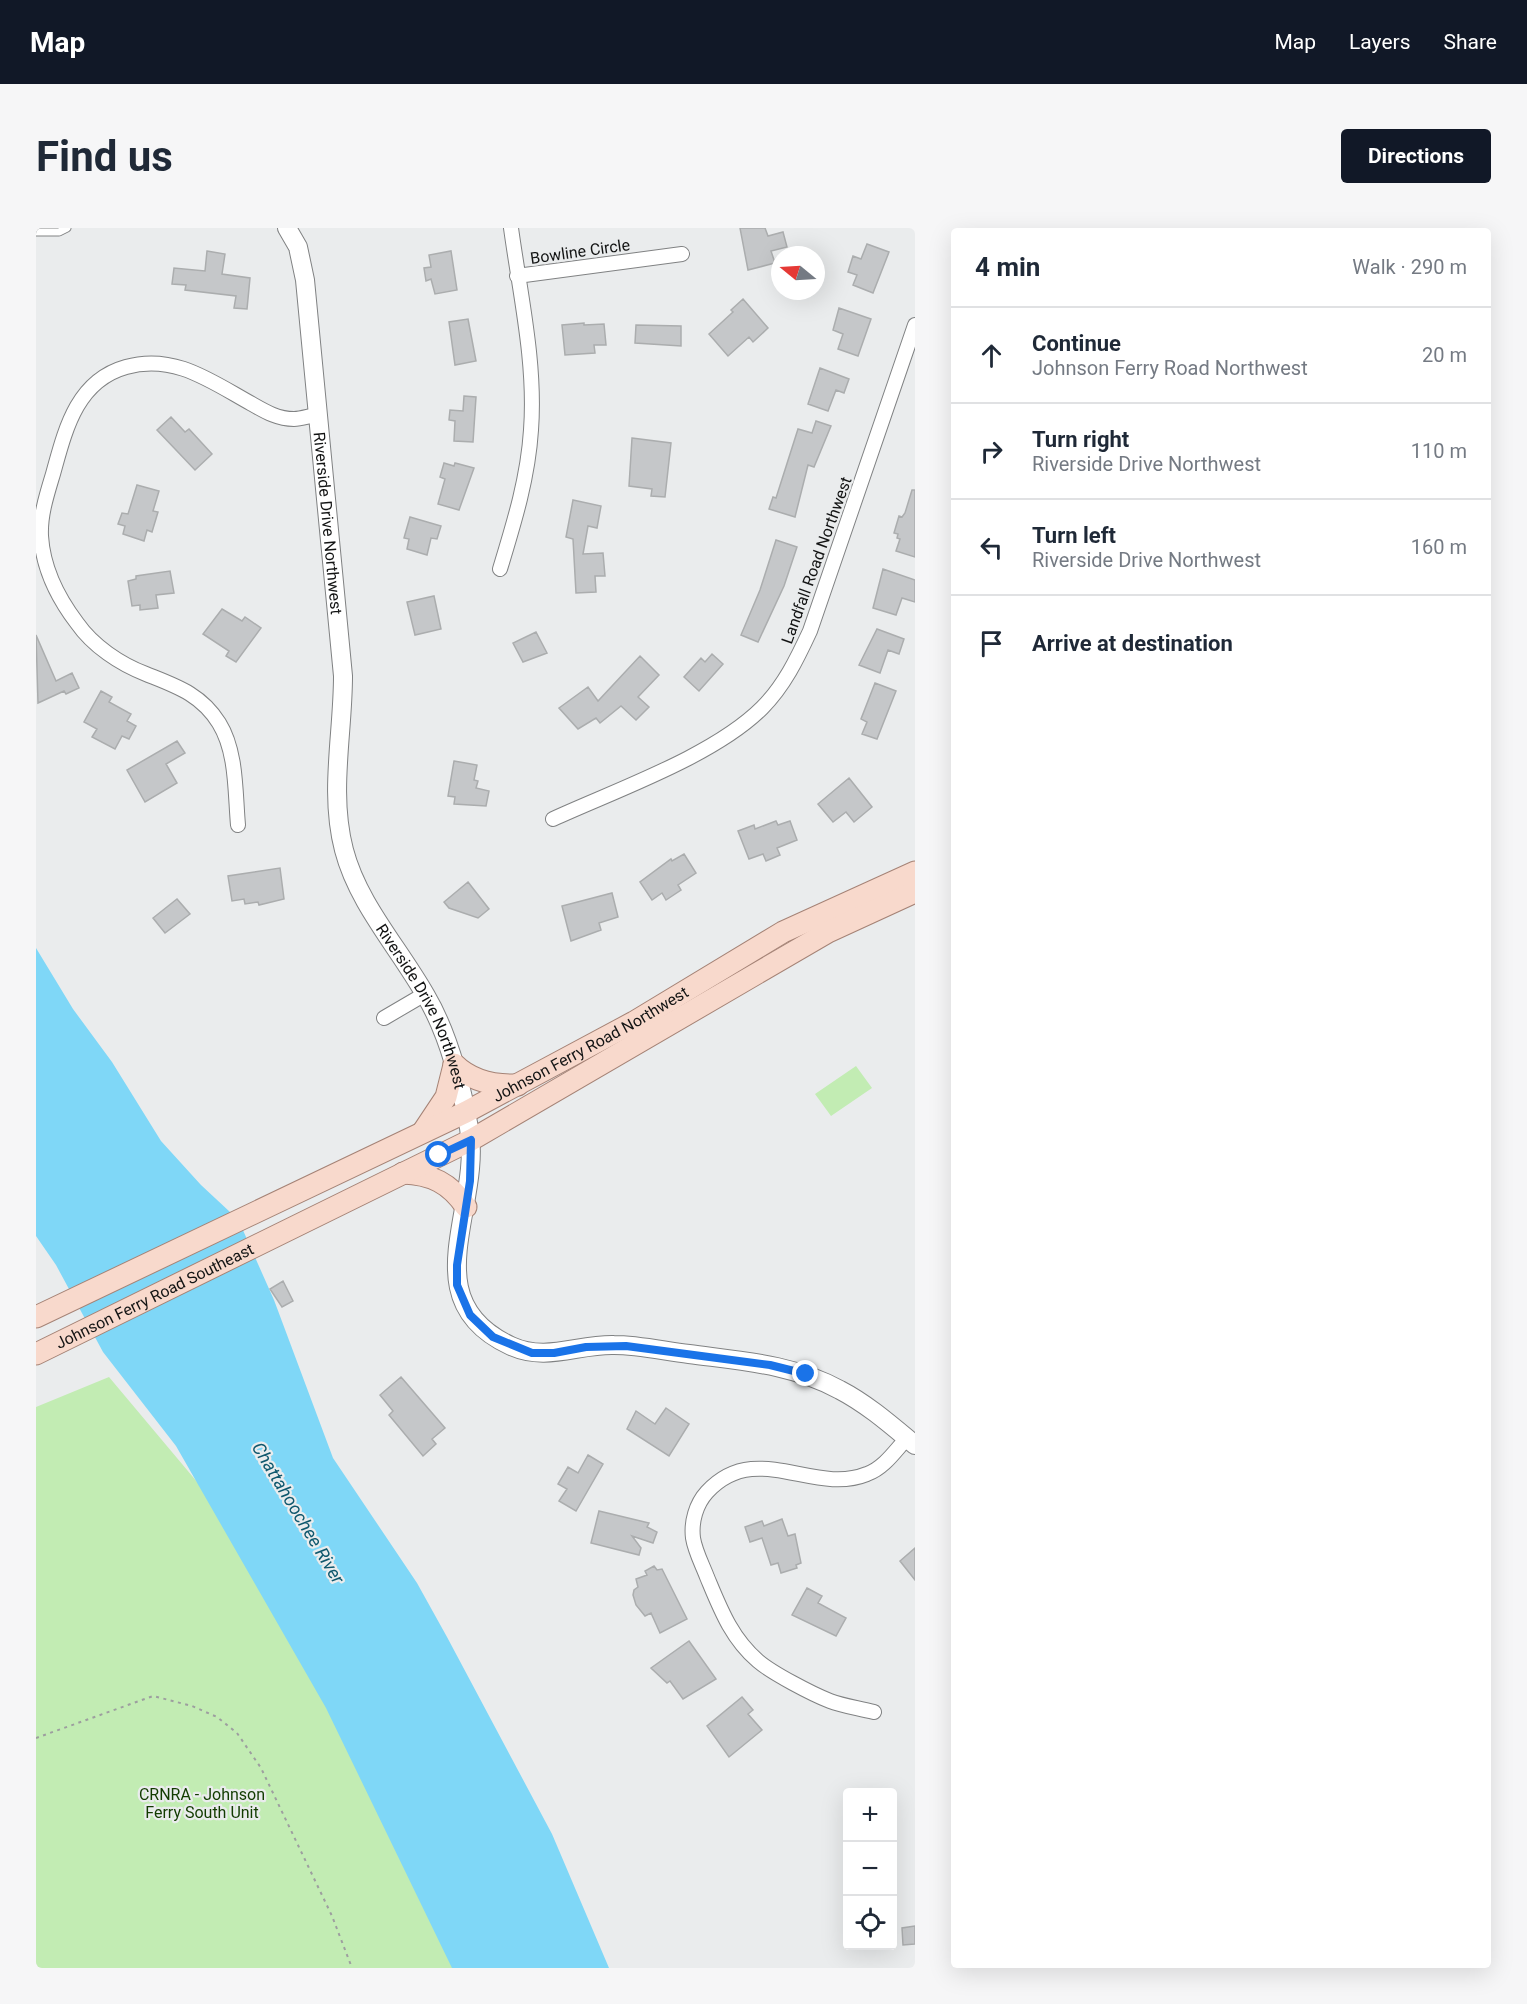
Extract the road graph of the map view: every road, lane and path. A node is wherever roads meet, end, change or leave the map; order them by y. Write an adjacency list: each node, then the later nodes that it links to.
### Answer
1 (67, 228): 4 (lane)
2 (511, 228): 6 (street)
3 (293, 230): 8 (street, Riverside Drive Northwest)
4 (36, 232)
5 (682, 254): 6 (street, Bowline Circle)
6 (517, 276): 9 (street)
7 (915, 325): 10 (street, Landfall Road Northwest)
8 (316, 415): 11 (street); 14 (street, Riverside Drive Northwest)
9 (500, 569)
10 (553, 819)
11 (238, 825)
12 (915, 872): 17 (main road, Johnson Ferry Road Northwest)
13 (915, 892): 20 (main road, Johnson Ferry Road Northwest)
14 (426, 994): 15 (street); 16 (street, Riverside Drive Northwest)
15 (384, 1018)
16 (454, 1064): 17 (main road); 18 (street, Riverside Drive Northwest); 19 (main road)
17 (519, 1084): 18 (main road, Johnson Ferry Road Northwest)
18 (466, 1112): 19 (main road, Johnson Ferry Road Northwest); 20 (street, Riverside Drive Northwest)
19 (422, 1133): 23 (main road, Johnson Ferry Road Northwest)
20 (471, 1140): 21 (main road, Johnson Ferry Road Northwest); 22 (street, Riverside Drive Northwest)
21 (403, 1173): 22 (main road); 24 (main road, Johnson Ferry Road Northwest)
22 (465, 1207): 27 (street, Riverside Drive Northwest)
23 (261, 1209): 25 (main road, Johnson Ferry Road Southeast)
24 (274, 1236): 26 (main road, Johnson Ferry Road Southeast)
25 (40, 1316)
26 (36, 1354)
27 (911, 1441): 28 (street)
28 (874, 1712)
29 (36, 1738): 30 (path)
30 (352, 1968)

